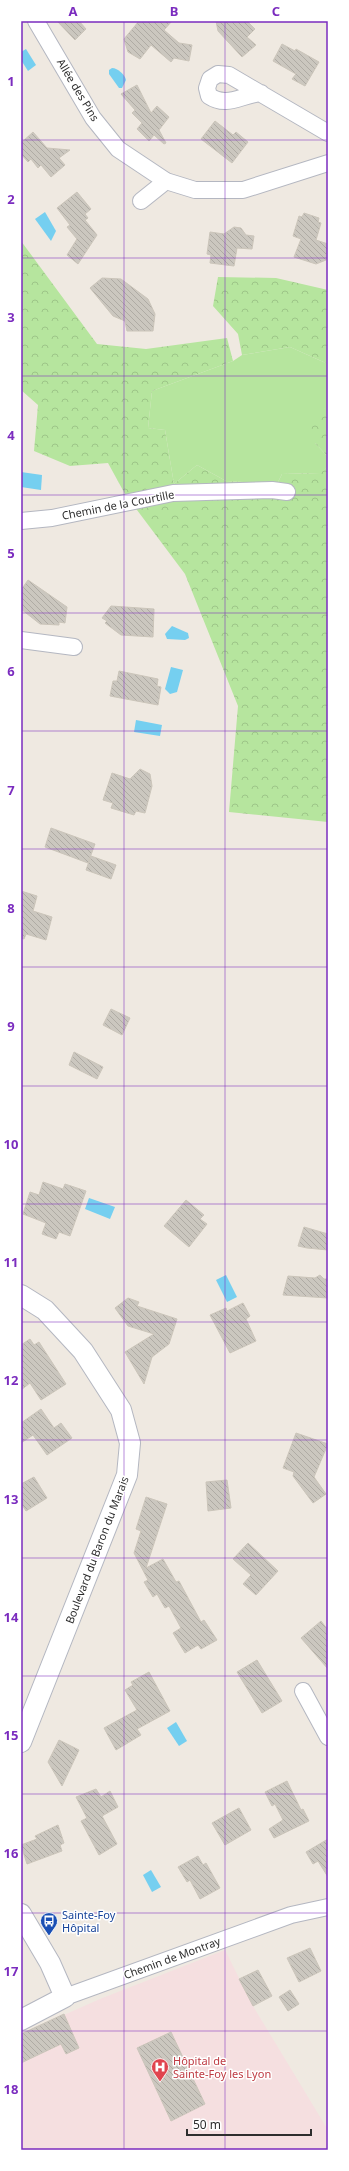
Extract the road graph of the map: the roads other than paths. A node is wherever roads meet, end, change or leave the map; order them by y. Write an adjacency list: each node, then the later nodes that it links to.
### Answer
1 (36, 21): 5 (street, Allée des Pins)
2 (261, 93): 3 (street)
3 (328, 133)
4 (328, 163): 5 (street, Allée des Pins)
5 (166, 181): 6 (street)
6 (141, 201)
7 (287, 492): 8 (street, Chemin de la Courtille)
8 (21, 521)
9 (21, 640): 10 (street)
10 (74, 647)
11 (21, 1295): 14 (street, Boulevard du Baron du Marais)
12 (303, 1690): 13 (street)
13 (328, 1737)
14 (21, 1742)
15 (328, 1907): 17 (street, Chemin de Montray)
16 (21, 1914): 17 (street)
17 (65, 1997): 18 (street, Chemin de Montray)
18 (21, 2020)

